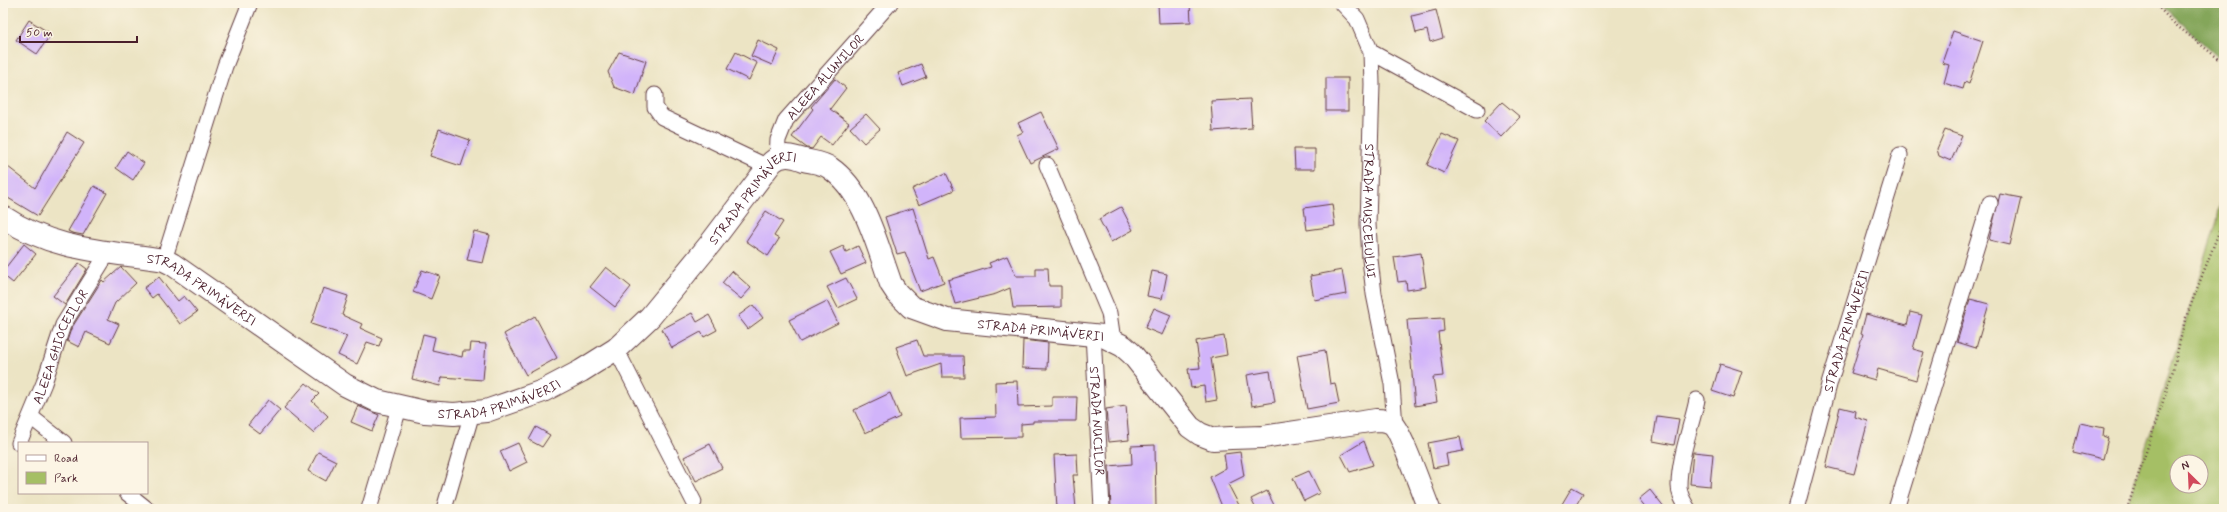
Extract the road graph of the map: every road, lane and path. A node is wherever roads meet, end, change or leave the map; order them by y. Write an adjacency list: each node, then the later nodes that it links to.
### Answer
1 (250, 3): 16 (street)
2 (890, 3): 10 (street, ALEEA ALUNILOR)
3 (1342, 3): 5 (street, STRADA MUȘCELULUI)
4 (2154, 3): 6 (path)
5 (1371, 52): 8 (street); 23 (street, STRADA MUȘCELULUI)
6 (2224, 63)
7 (654, 95): 10 (street)
8 (1477, 110)
9 (1900, 155): 34 (street, STRADA PRIMĂVERII)
10 (773, 162): 17 (street, STRADA PRIMĂVERII); 18 (street, STRADA PRIMĂVERII)
11 (1047, 165): 17 (street, STRADA NUCILOR)
12 (1990, 203): 35 (street)
13 (3, 217): 15 (street, STRADA PRIMĂVERII)
14 (2224, 219): 36 (path)
15 (107, 254): 16 (street, STRADA PRIMĂVERII); 22 (street, ALEEA GHIOCEILOR)
16 (164, 260): 20 (street, STRADA PRIMĂVERII)
17 (1103, 336): 23 (street, STRADA PRIMĂVERII); 31 (street, STRADA NUCILOR)
18 (616, 349): 21 (street, STRADA PRIMĂVERII); 27 (street)
19 (1697, 400): 33 (street)
20 (399, 408): 21 (street, STRADA PRIMĂVERII); 29 (street)
21 (472, 413): 30 (street)
22 (31, 417): 24 (street, ALEEA GHIOCEILOR); 25 (street)
23 (1395, 426): 32 (street)
24 (19, 442)
25 (63, 442)
26 (128, 494): 28 (street)
27 (694, 502)
28 (147, 509)
29 (369, 509)
30 (444, 509)
31 (1102, 509)
32 (1429, 509)
33 (1688, 509)
34 (1796, 509)
35 (1896, 509)
36 (2127, 509)

